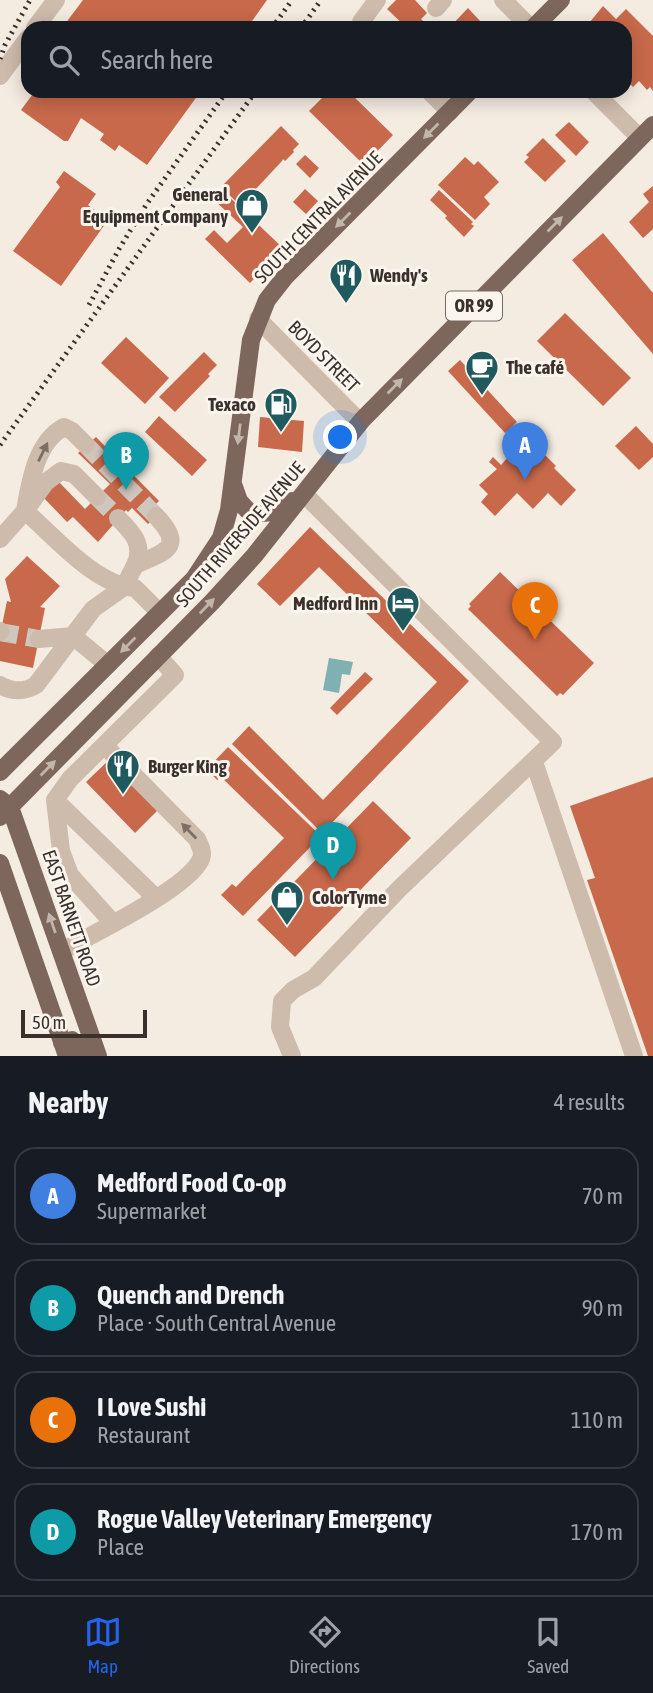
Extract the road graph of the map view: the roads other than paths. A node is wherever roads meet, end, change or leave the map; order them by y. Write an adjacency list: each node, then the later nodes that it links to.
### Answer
1 (56, 0): 5 (street)
2 (377, 0): 6 (street)
3 (503, 0): 7 (street)
4 (561, 0): 8 (main road)
5 (40, 21)
6 (362, 21)
7 (525, 21)
8 (539, 21)
9 (21, 48): 10 (street)
10 (0, 76)
11 (436, 98): 14 (street)
12 (463, 98): 14 (main road, SOUTH CENTRAL AVENUE)
13 (600, 98): 16 (street)
14 (450, 112): 17 (main road, SOUTH CENTRAL AVENUE, one-way to 17)
15 (653, 125): 16 (main road, SOUTH RIVERSIDE AVENUE / OR 99)
16 (640, 138): 18 (main road, SOUTH RIVERSIDE AVENUE / OR 99, one-way to 16)
17 (258, 319): 18 (street, BOYD STREET); 20 (main road, SOUTH CENTRAL AVENUE, one-way to 20)
18 (360, 422): 21 (main road, SOUTH RIVERSIDE AVENUE / OR 99)
19 (86, 445): 23 (street, one-way to 19)
20 (233, 484): 21 (main road); 27 (main road, SOUTH CENTRAL AVENUE)
21 (304, 494): 33 (main road, SOUTH RIVERSIDE AVENUE / OR 99, one-way to 21); 39 (street)
22 (97, 497): 23 (street)
23 (25, 511): 26 (street); 29 (street)
24 (156, 516): 28 (street)
25 (118, 518): 28 (street)
26 (0, 539)
27 (208, 559): 30 (main road, SOUTH RIVERSIDE AVENUE)
28 (135, 565): 29 (street)
29 (124, 587): 30 (street); 31 (street)
30 (160, 613): 34 (main road, SOUTH RIVERSIDE AVENUE, one-way to 34)
31 (73, 636): 32 (street); 34 (street); 35 (street)
32 (39, 639)
33 (158, 656): 36 (main road, SOUTH RIVERSIDE AVENUE / OR 99); 37 (street)
34 (108, 665): 40 (main road, SOUTH RIVERSIDE AVENUE)
35 (0, 685)
36 (128, 688): 37 (street); 42 (main road, SOUTH RIVERSIDE AVENUE / OR 99, one-way to 36)
37 (146, 705): 38 (street)
38 (105, 746): 41 (street); 44 (street, one-way to 38)
39 (534, 762): 50 (street); 51 (street)
40 (0, 772)
41 (55, 800): 44 (street); 45 (street)
42 (3, 808): 46 (main road, EAST BARNETT ROAD, one-way to 42)
43 (0, 863): 47 (main road)
44 (156, 898): 45 (street)
45 (113, 923): 46 (street)
46 (61, 951): 49 (main road, EAST BARNETT ROAD)
47 (64, 1049): 48 (main road)
48 (82, 1056)
49 (98, 1056)
50 (291, 1056)
51 (634, 1056)

